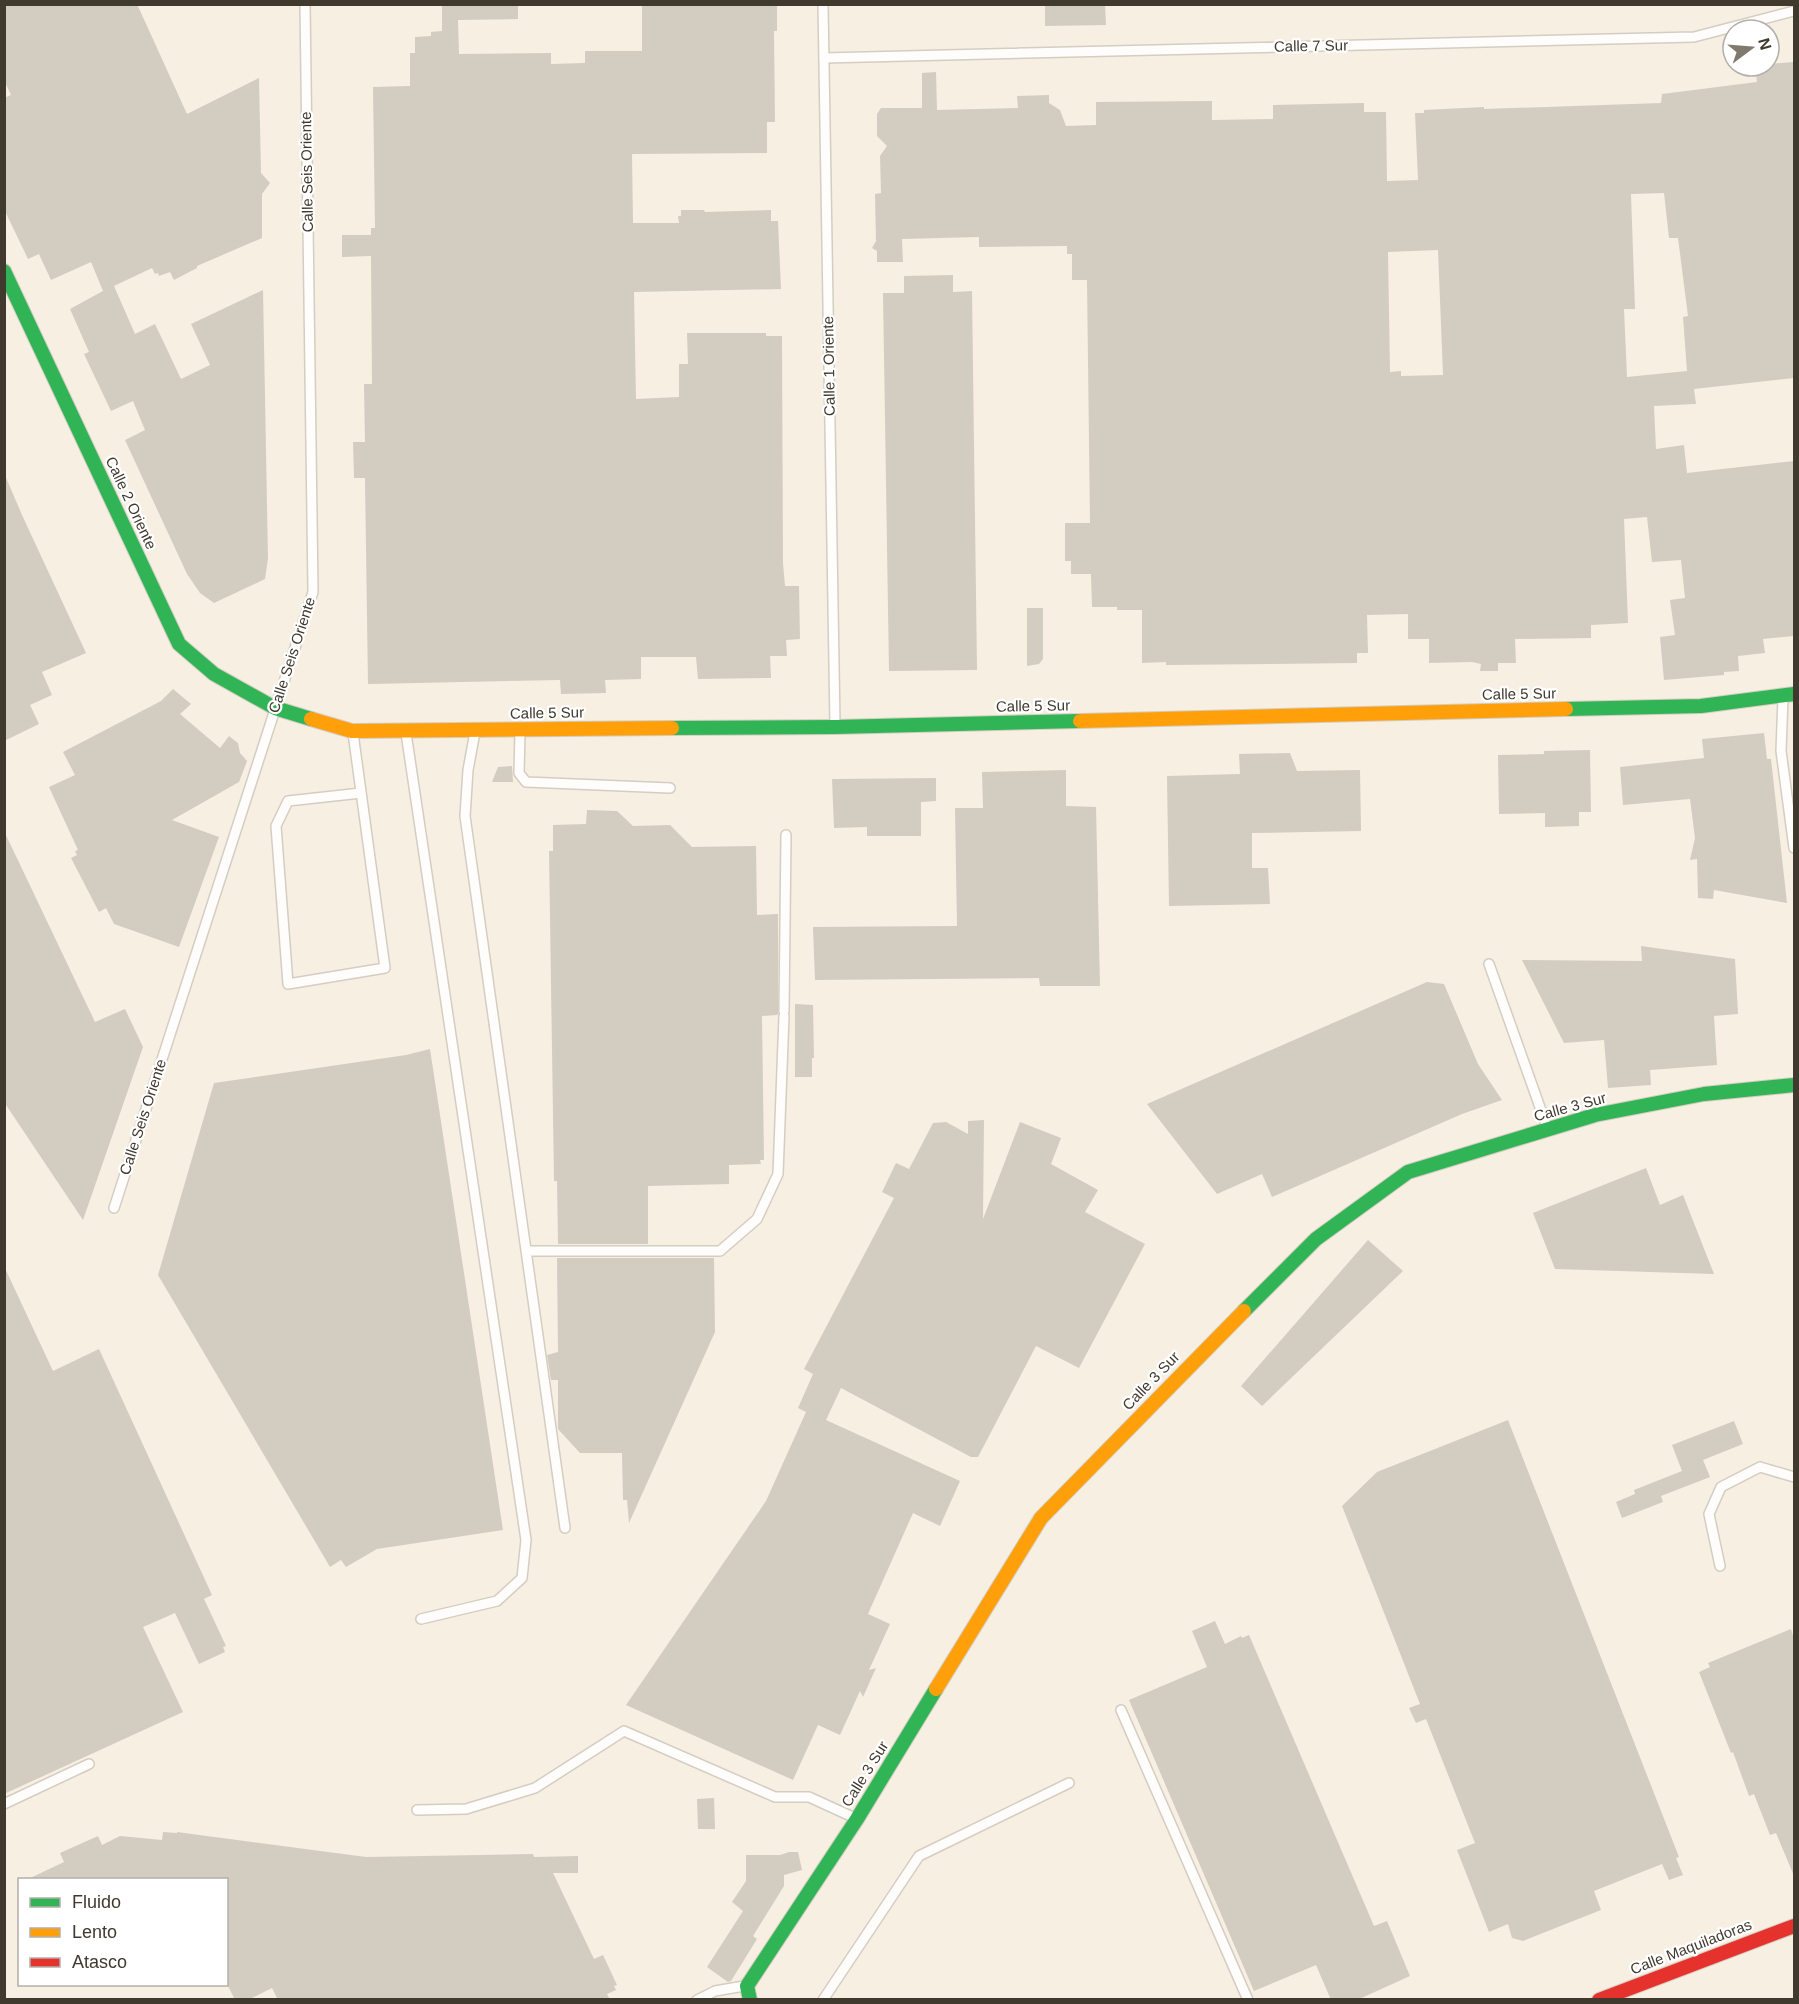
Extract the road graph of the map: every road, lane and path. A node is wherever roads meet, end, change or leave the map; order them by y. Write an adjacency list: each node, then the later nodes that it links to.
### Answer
1 (305, 4): 7 (lane, Calle Seis Oriente)
2 (823, 4): 4 (lane, Calle 1 Oriente)
3 (1794, 11): 4 (lane, Calle 7 Sur)
4 (824, 58): 8 (lane, Calle 1 Oriente)
5 (4, 271): 7 (street, Calle 2 Oriente)
6 (1789, 694): 8 (street, Calle 5 Sur); 16 (lane)
7 (275, 708): 11 (street, Calle 5 Sur); 20 (lane, Calle Seis Oriente)
8 (835, 727): 9 (street, Calle 5 Sur)
9 (520, 729): 10 (street, Calle 5 Sur); 13 (lane)
10 (476, 730): 12 (street, Calle 5 Sur); 21 (lane)
11 (352, 731): 12 (street, Calle 5 Sur); 14 (lane)
12 (406, 731): 25 (lane)
13 (670, 788)
14 (361, 793): 14 (lane)
15 (786, 835): 21 (lane)
16 (1794, 848)
17 (1489, 964): 19 (lane)
18 (1794, 1085): 19 (street, Calle 3 Sur)
19 (1548, 1129): 31 (street, Calle 3 Sur)
20 (114, 1209)
21 (527, 1251): 23 (lane)
22 (1794, 1477): 24 (lane)
23 (565, 1528)
24 (1720, 1566)
25 (421, 1619)
26 (1121, 1710): 36 (lane)
27 (89, 1764): 29 (lane)
28 (1069, 1783): 35 (lane)
29 (4, 1804)
30 (417, 1810): 31 (lane)
31 (857, 1819): 33 (street, Calle 3 Sur)
32 (1794, 1926): 37 (street, Calle Maquiladoras)
33 (748, 1993): 34 (lane)
34 (697, 2000)
35 (823, 2000)
36 (1248, 2000)
37 (1599, 2000)

